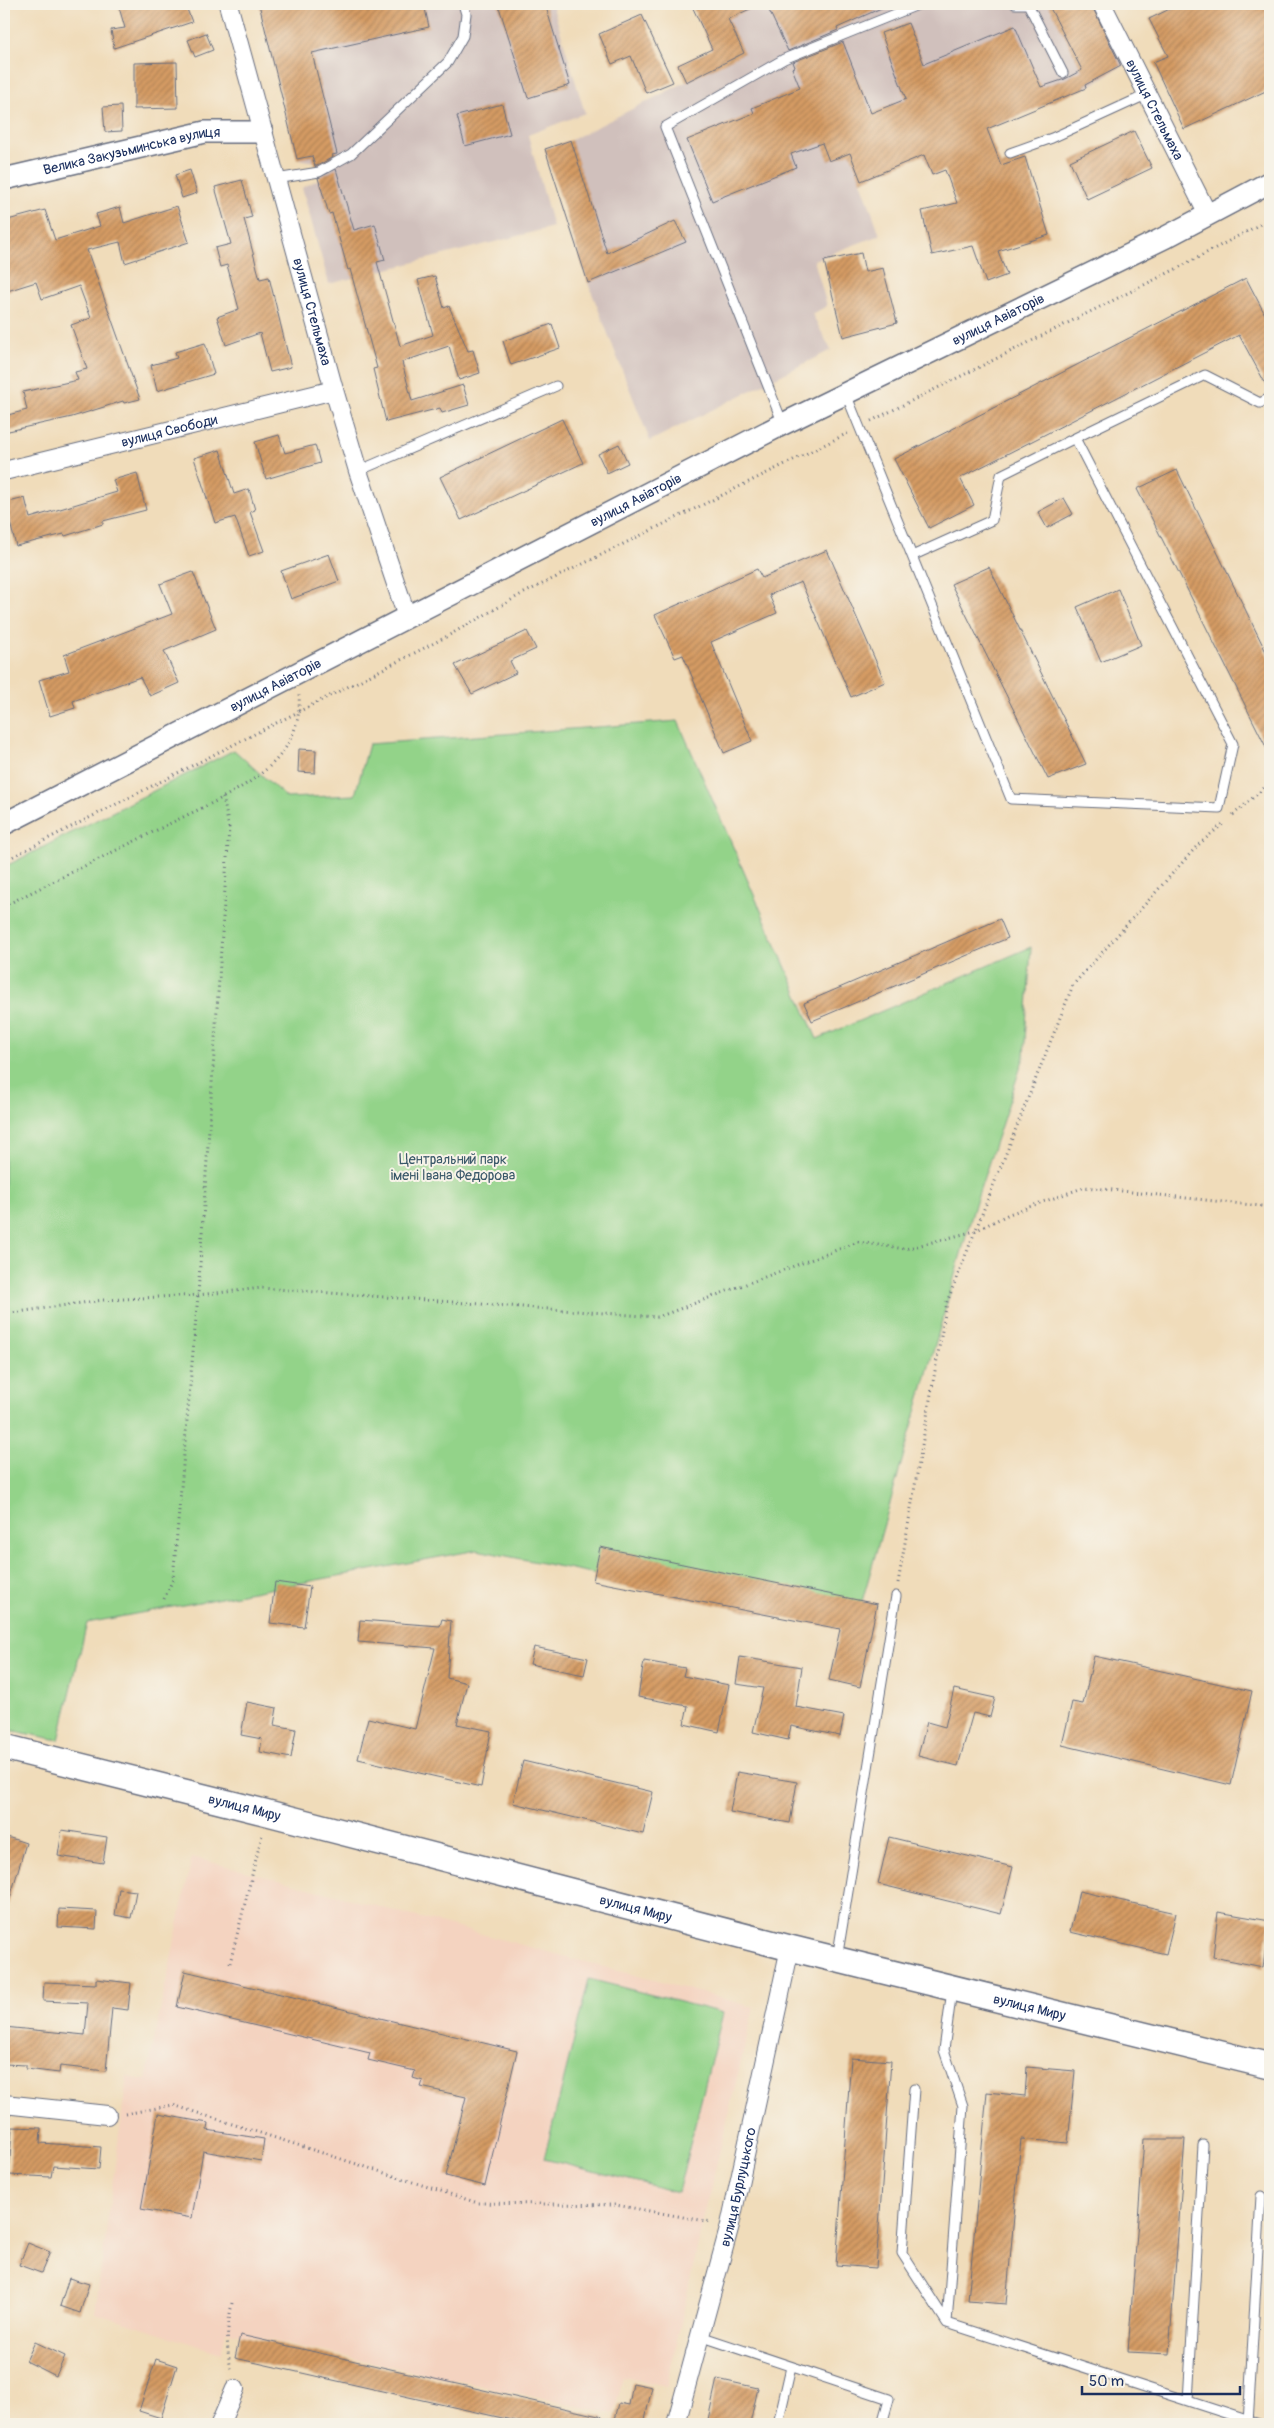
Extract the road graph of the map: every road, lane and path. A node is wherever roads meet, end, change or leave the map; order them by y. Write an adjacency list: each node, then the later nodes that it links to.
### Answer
1 (228, 4): 9 (street, вулиця Стельмаха)
2 (464, 4): 12 (lane)
3 (920, 4): 20 (lane)
4 (1015, 4): 5 (lane)
5 (1028, 4): 7 (lane)
6 (1102, 4): 8 (street, вулиця Стельмаха)
7 (1063, 73)
8 (1148, 94): 10 (lane); 14 (street, вулиця Стельмаха)
9 (262, 132): 11 (street, Велика Закузьминська вулиця); 12 (street, вулиця Стельмаха)
10 (1010, 153)
11 (4, 179)
12 (276, 179): 17 (street, вулиця Стельмаха)
13 (1270, 182): 14 (street, вулиця Авіаторів)
14 (1208, 215): 18 (street, вулиця Авіаторів)
15 (1270, 219): 21 (path)
16 (556, 386): 24 (lane)
17 (334, 390): 23 (street, вулиця Свободи); 24 (street, вулиця Стельмаха)
18 (846, 394): 20 (street, вулиця Авіаторів); 21 (lane)
19 (1270, 398): 22 (lane)
20 (783, 424): 26 (street, вулиця Авіаторів)
21 (860, 427): 25 (lane); 28 (path)
22 (1075, 438): 25 (lane); 25 (lane)
23 (4, 471)
24 (358, 471): 26 (street, вулиця Стельмаха)
25 (912, 556)
26 (407, 617): 27 (street, вулиця Авіаторів)
27 (296, 675): 28 (path); 31 (street, вулиця Авіаторів)
28 (300, 711): 30 (path); 32 (path)
29 (1270, 783): 35 (path)
30 (223, 797): 33 (path); 36 (path)
31 (4, 824)
32 (4, 861)
33 (4, 906)
34 (1270, 1207): 35 (path)
35 (974, 1231): 36 (path); 38 (path)
36 (198, 1296): 37 (path); 39 (path)
37 (4, 1314)
38 (896, 1596): 43 (lane)
39 (164, 1599)
40 (4, 1747): 41 (main road, вулиця Миру)
41 (268, 1813): 42 (main road, вулиця Миру); 44 (path)
42 (790, 1948): 43 (main road, вулиця Миру); 52 (street, вулиця Бурлуцького)
43 (837, 1959): 45 (main road, вулиця Миру)
44 (230, 1963)
45 (952, 1988): 46 (main road, вулиця Миру); 54 (lane)
46 (1270, 2066)
47 (914, 2089): 54 (lane)
48 (4, 2104): 49 (street)
49 (107, 2115): 52 (path)
50 (1203, 2145): 58 (lane)
51 (1261, 2196): 59 (lane)
52 (730, 2225): 55 (street, вулиця Бурлуцького)
53 (232, 2303): 57 (path)
54 (947, 2323): 58 (lane)
55 (700, 2336): 56 (lane); 61 (street, вулиця Бурлуцького)
56 (791, 2367): 62 (lane); 63 (lane)
57 (235, 2390): 60 (street)
58 (1188, 2401): 59 (lane)
59 (1248, 2423): 64 (lane)
60 (220, 2424)
61 (676, 2424)
62 (778, 2424)
63 (882, 2424)
64 (1258, 2424)

